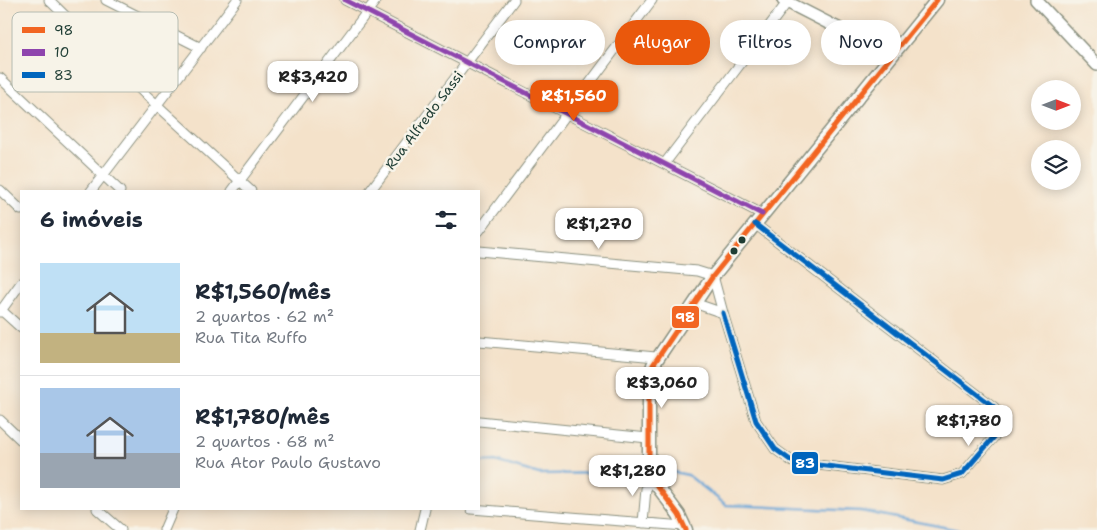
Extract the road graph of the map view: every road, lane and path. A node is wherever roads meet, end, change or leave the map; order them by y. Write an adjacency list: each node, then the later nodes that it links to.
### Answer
1 (49, 0): 12 (street)
2 (106, 0): 13 (street)
3 (237, 0): 17 (street)
4 (345, 0): 11 (street)
5 (376, 0): 11 (street)
6 (514, 0): 18 (street, Rua Alfredo Sassi)
7 (652, 0): 28 (street)
8 (937, 0): 16 (main road)
9 (1036, 0): 20 (street)
10 (786, 1): 14 (street); 29 (street)
11 (367, 11): 18 (street); 31 (street)
12 (61, 12)
13 (130, 12)
14 (822, 20)
15 (178, 36): 17 (street)
16 (901, 44)
17 (201, 48): 22 (street)
18 (467, 62): 28 (street); 37 (street, Rua Alfredo Sassi)
19 (884, 65): 39 (main road)
20 (1097, 65)
21 (0, 78): 23 (street)
22 (178, 78)
23 (12, 89)
24 (15, 92): 30 (street)
25 (144, 92): 27 (street)
26 (167, 92): 27 (street)
27 (157, 105): 30 (street); 31 (street)
28 (566, 112): 29 (street); 40 (street)
29 (665, 163): 39 (street)
30 (103, 176): 33 (street); 34 (street)
31 (240, 180): 35 (street); 36 (street)
32 (0, 190): 38 (street)
33 (92, 190)
34 (119, 190)
35 (233, 190)
36 (250, 190)
37 (371, 190)
38 (20, 209)
39 (758, 219): 42 (main road); 46 (street)
40 (480, 230)
41 (480, 251): 42 (street)
42 (713, 276): 44 (main road); 46 (street)
43 (20, 284): 45 (street)
44 (694, 302): 46 (street); 49 (main road)
45 (0, 310): 47 (street)
46 (723, 313)
47 (20, 327)
48 (480, 342): 49 (street)
49 (656, 357): 52 (main road)
50 (0, 420): 53 (street)
51 (480, 421): 52 (street)
52 (648, 438): 54 (main road)
53 (20, 439)
54 (650, 478): 59 (street); 60 (main road)
55 (98, 510): 61 (street)
56 (173, 510): 62 (street)
57 (425, 510): 63 (street)
58 (480, 510): 59 (street)
59 (643, 523): 60 (street)
60 (685, 528)
61 (121, 530)
62 (164, 530)
63 (420, 530)

